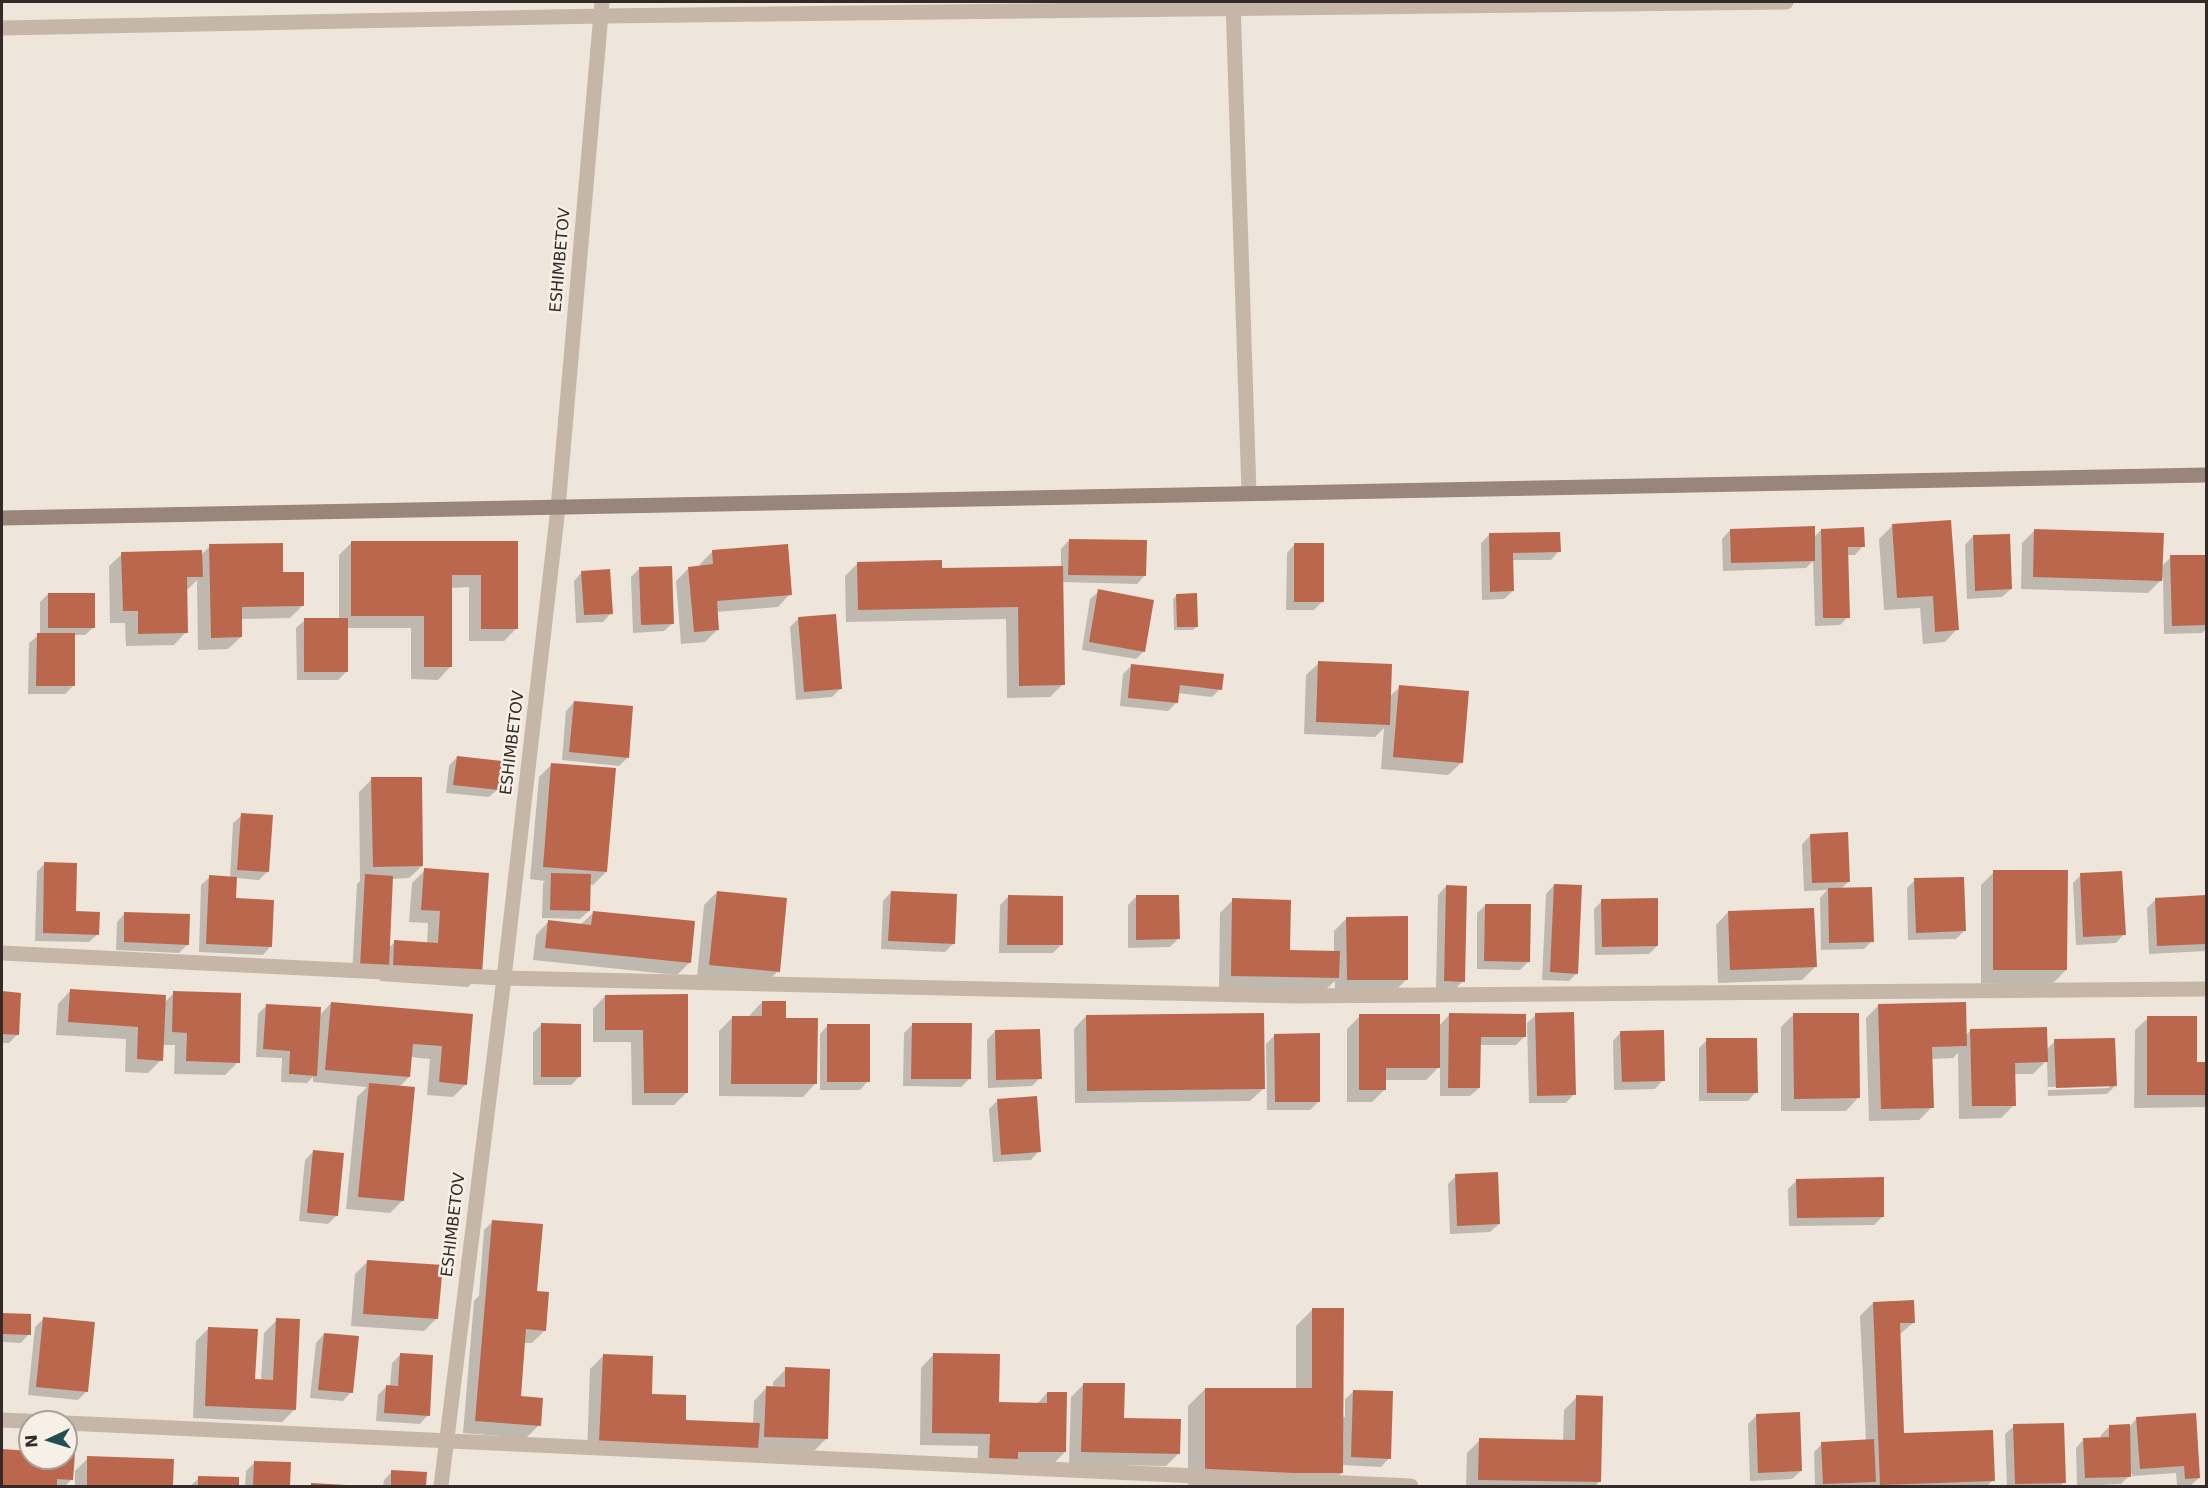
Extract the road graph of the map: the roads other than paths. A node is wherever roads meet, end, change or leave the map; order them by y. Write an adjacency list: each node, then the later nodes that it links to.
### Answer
1 (1786, 2): 2 (street)
2 (1233, 5): 3 (street); 6 (street)
3 (601, 9): 4 (street); 7 (street, ESHIMBETOV)
4 (2, 28)
5 (2206, 475): 6 (main road)
6 (1248, 493): 7 (main road)
7 (558, 507): 8 (main road); 10 (street, ESHIMBETOV)
8 (2, 518)
9 (2, 953): 10 (street)
10 (504, 978): 11 (street); 15 (street, ESHIMBETOV)
11 (2206, 989)
12 (2, 1420): 13 (street)
13 (18, 1421)
14 (78, 1424): 15 (street)
15 (445, 1442): 16 (street, ESHIMBETOV); 17 (street)
16 (441, 1486)
17 (1411, 1486)

